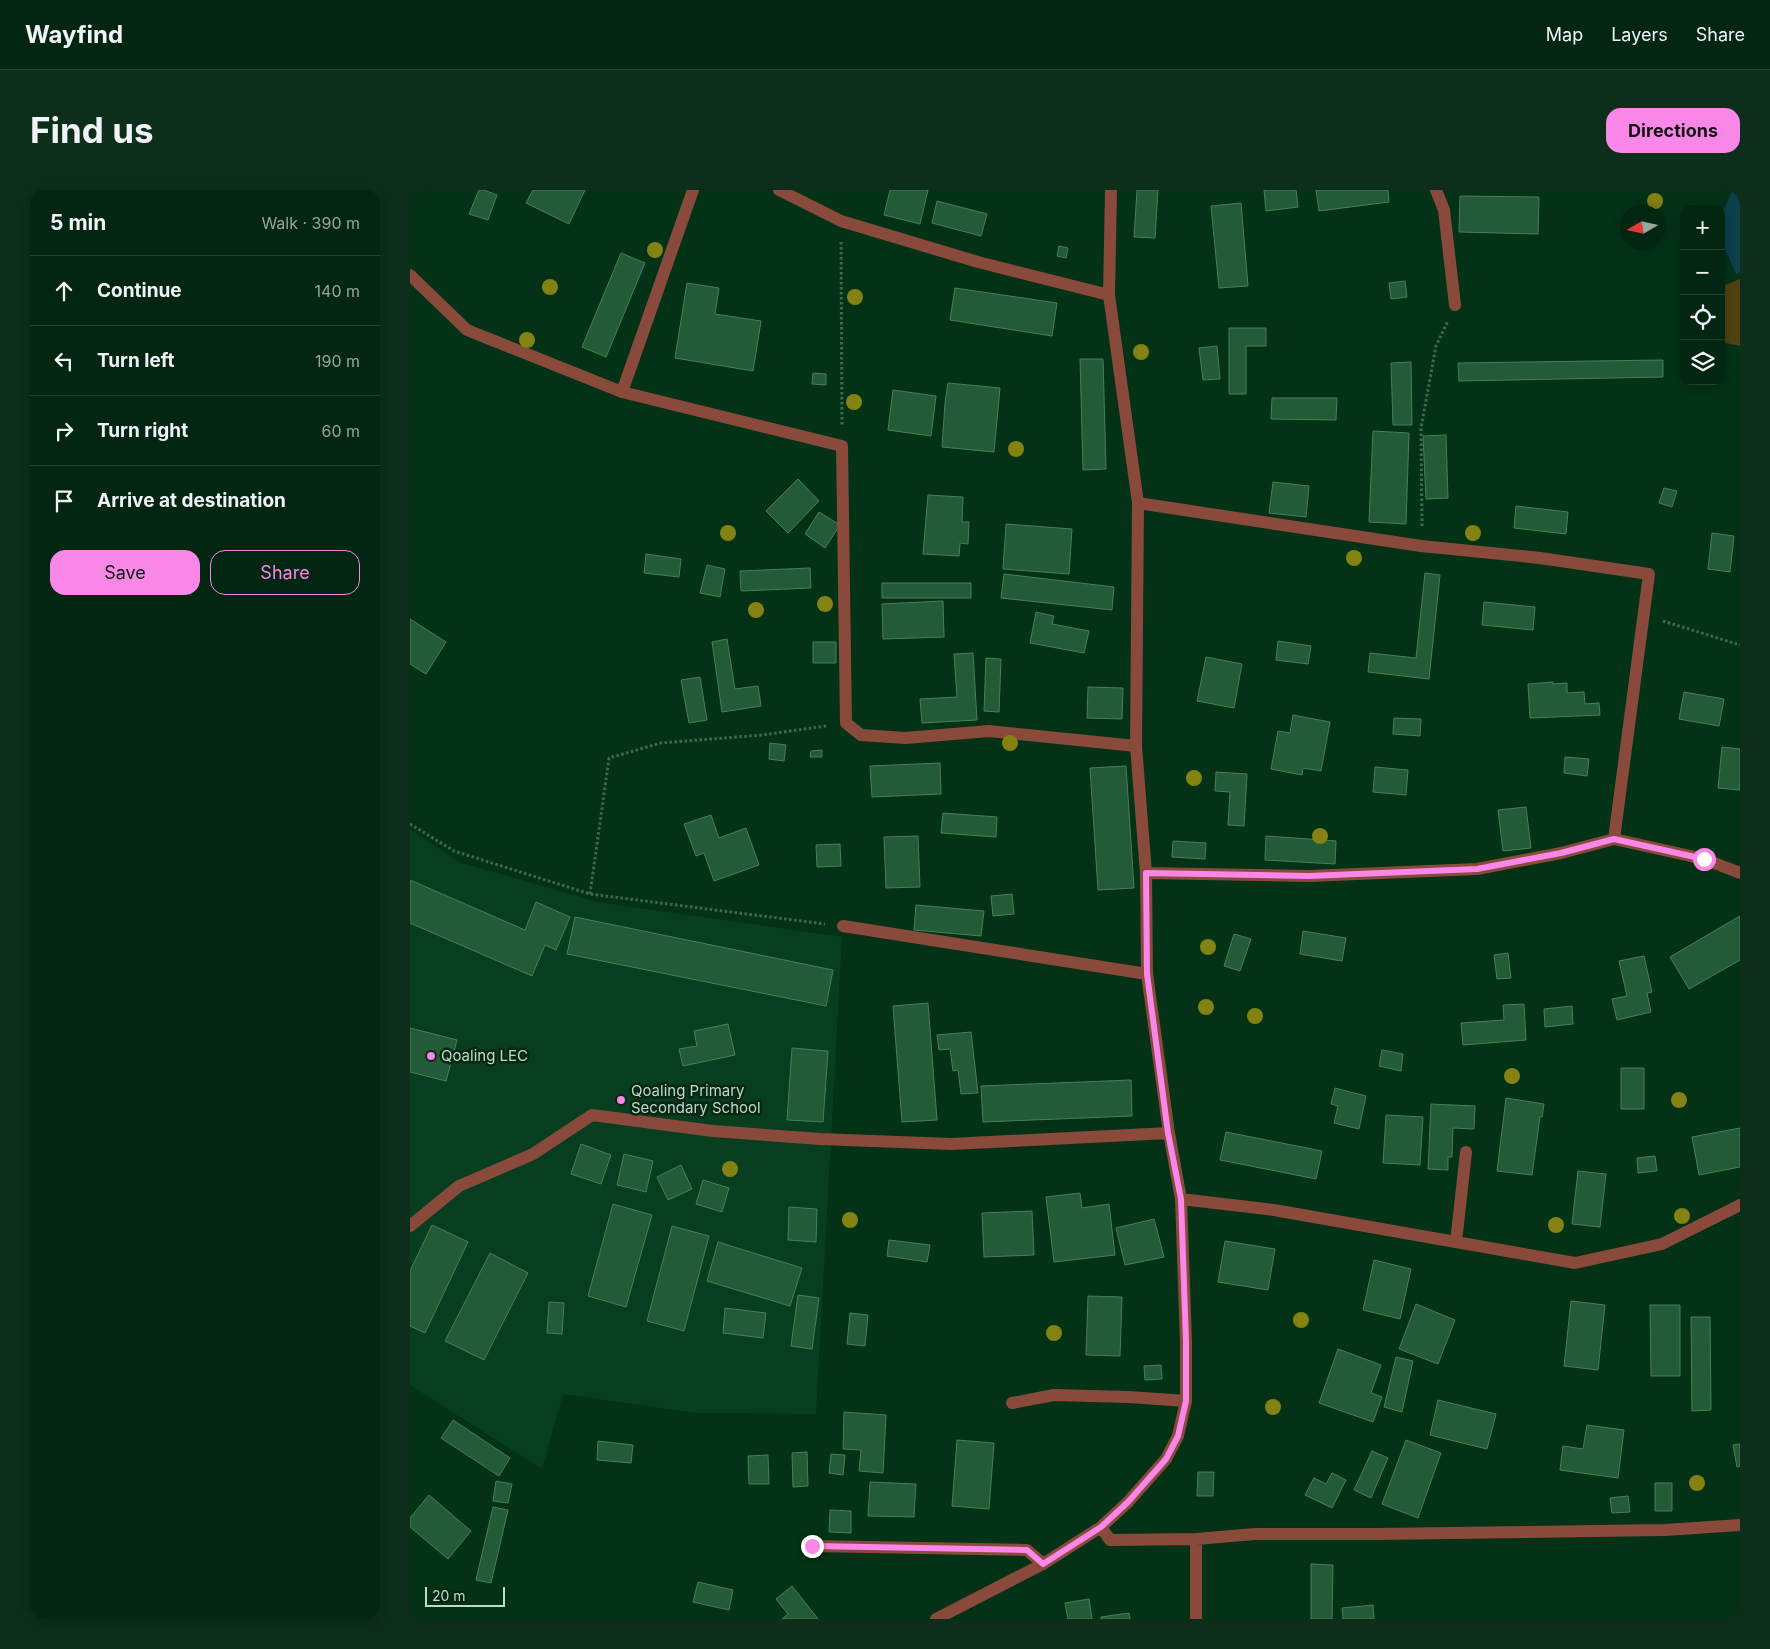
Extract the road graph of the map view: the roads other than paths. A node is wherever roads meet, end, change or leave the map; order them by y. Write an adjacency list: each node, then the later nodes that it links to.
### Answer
1 (693, 190): 8 (street)
2 (779, 190): 6 (street)
3 (1111, 190): 6 (street)
4 (1436, 190): 7 (street)
5 (410, 275): 8 (street)
6 (1109, 294): 9 (street)
7 (1454, 305)
8 (622, 392): 10 (street)
9 (1138, 503): 10 (street); 11 (street)
10 (1136, 746): 12 (street)
11 (1614, 839): 12 (street); 13 (street)
12 (1146, 873): 15 (street)
13 (1740, 873)
14 (843, 926): 15 (street)
15 (1147, 974): 16 (street)
16 (1168, 1133): 18 (street); 20 (street)
17 (1466, 1152): 21 (street)
18 (1181, 1199): 21 (street); 22 (street)
19 (1740, 1205): 21 (street)
20 (410, 1226)
21 (1456, 1242)
22 (1186, 1401): 23 (street); 25 (street)
23 (1012, 1403)
24 (1740, 1525): 26 (street)
25 (1101, 1527): 26 (street); 28 (street)
26 (1196, 1539): 30 (street)
27 (812, 1546): 28 (street)
28 (1043, 1564): 29 (street)
29 (936, 1619)
30 (1196, 1619)

